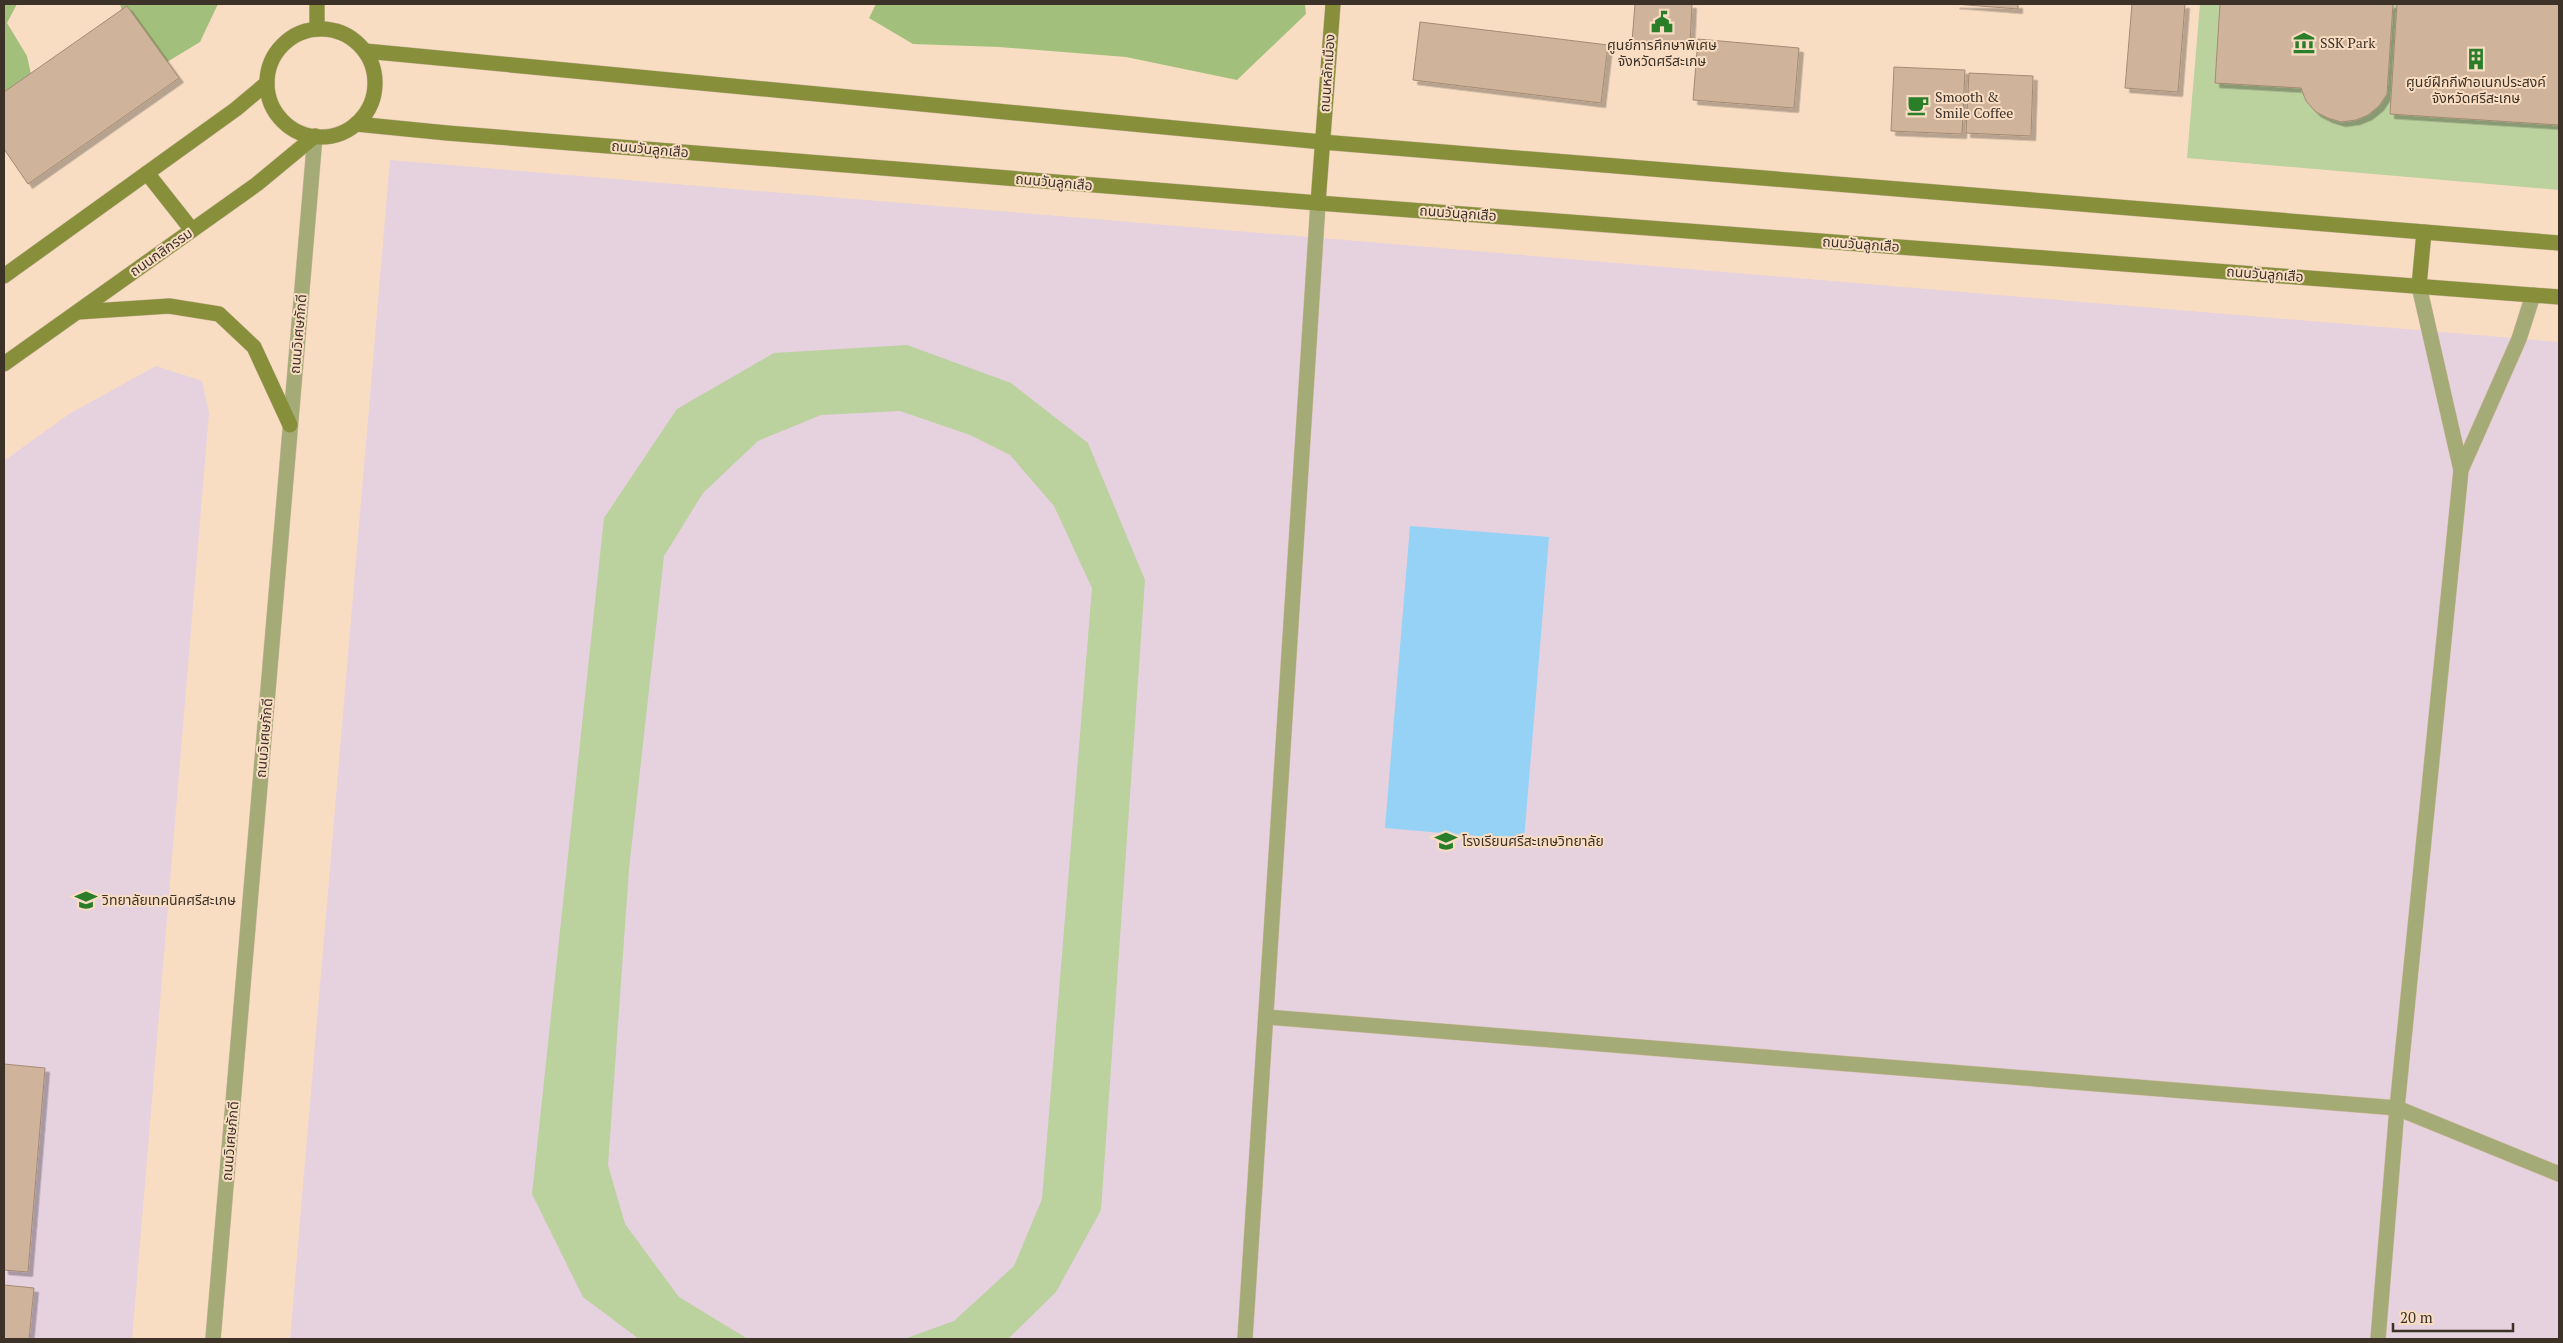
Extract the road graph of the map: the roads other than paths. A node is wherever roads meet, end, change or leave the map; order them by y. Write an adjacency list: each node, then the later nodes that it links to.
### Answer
1 (317, 4): 3 (street)
2 (1333, 4): 8 (street, ถนนหลักเมือง)
3 (317, 29): 4 (street); 5 (street)
4 (366, 51): 6 (street); 8 (street)
5 (267, 83): 7 (street); 9 (street)
6 (356, 124): 7 (street); 10 (street, ถนนวันลูกเสือ)
7 (315, 136): 11 (street, ถนนกสิกรรม); 20 (street, ถนนวิเศษภักดี)
8 (1322, 142): 10 (street, ถนนหลักเมือง); 12 (street)
9 (148, 173): 11 (street); 14 (street)
10 (1318, 203): 15 (street, ถนนวันลูกเสือ); 22 (street)
11 (192, 230): 18 (street, ถนนกสิกรรม)
12 (2424, 232): 13 (street); 15 (street)
13 (2559, 243)
14 (4, 276)
15 (2419, 286): 16 (street, ถนนวันลูกเสือ); 21 (street)
16 (2533, 295): 17 (street, ถนนวันลูกเสือ); 21 (street)
17 (2559, 297)
18 (77, 312): 19 (street, ถนนกสิกรรม); 20 (street)
19 (4, 364)
20 (290, 425): 25 (street, ถนนวิเศษภักดี)
21 (2461, 470): 23 (street)
22 (1266, 1017): 23 (street); 26 (street)
23 (2397, 1108): 24 (street); 27 (street)
24 (2559, 1174)
25 (213, 1339)
26 (1245, 1339)
27 (2378, 1339)

